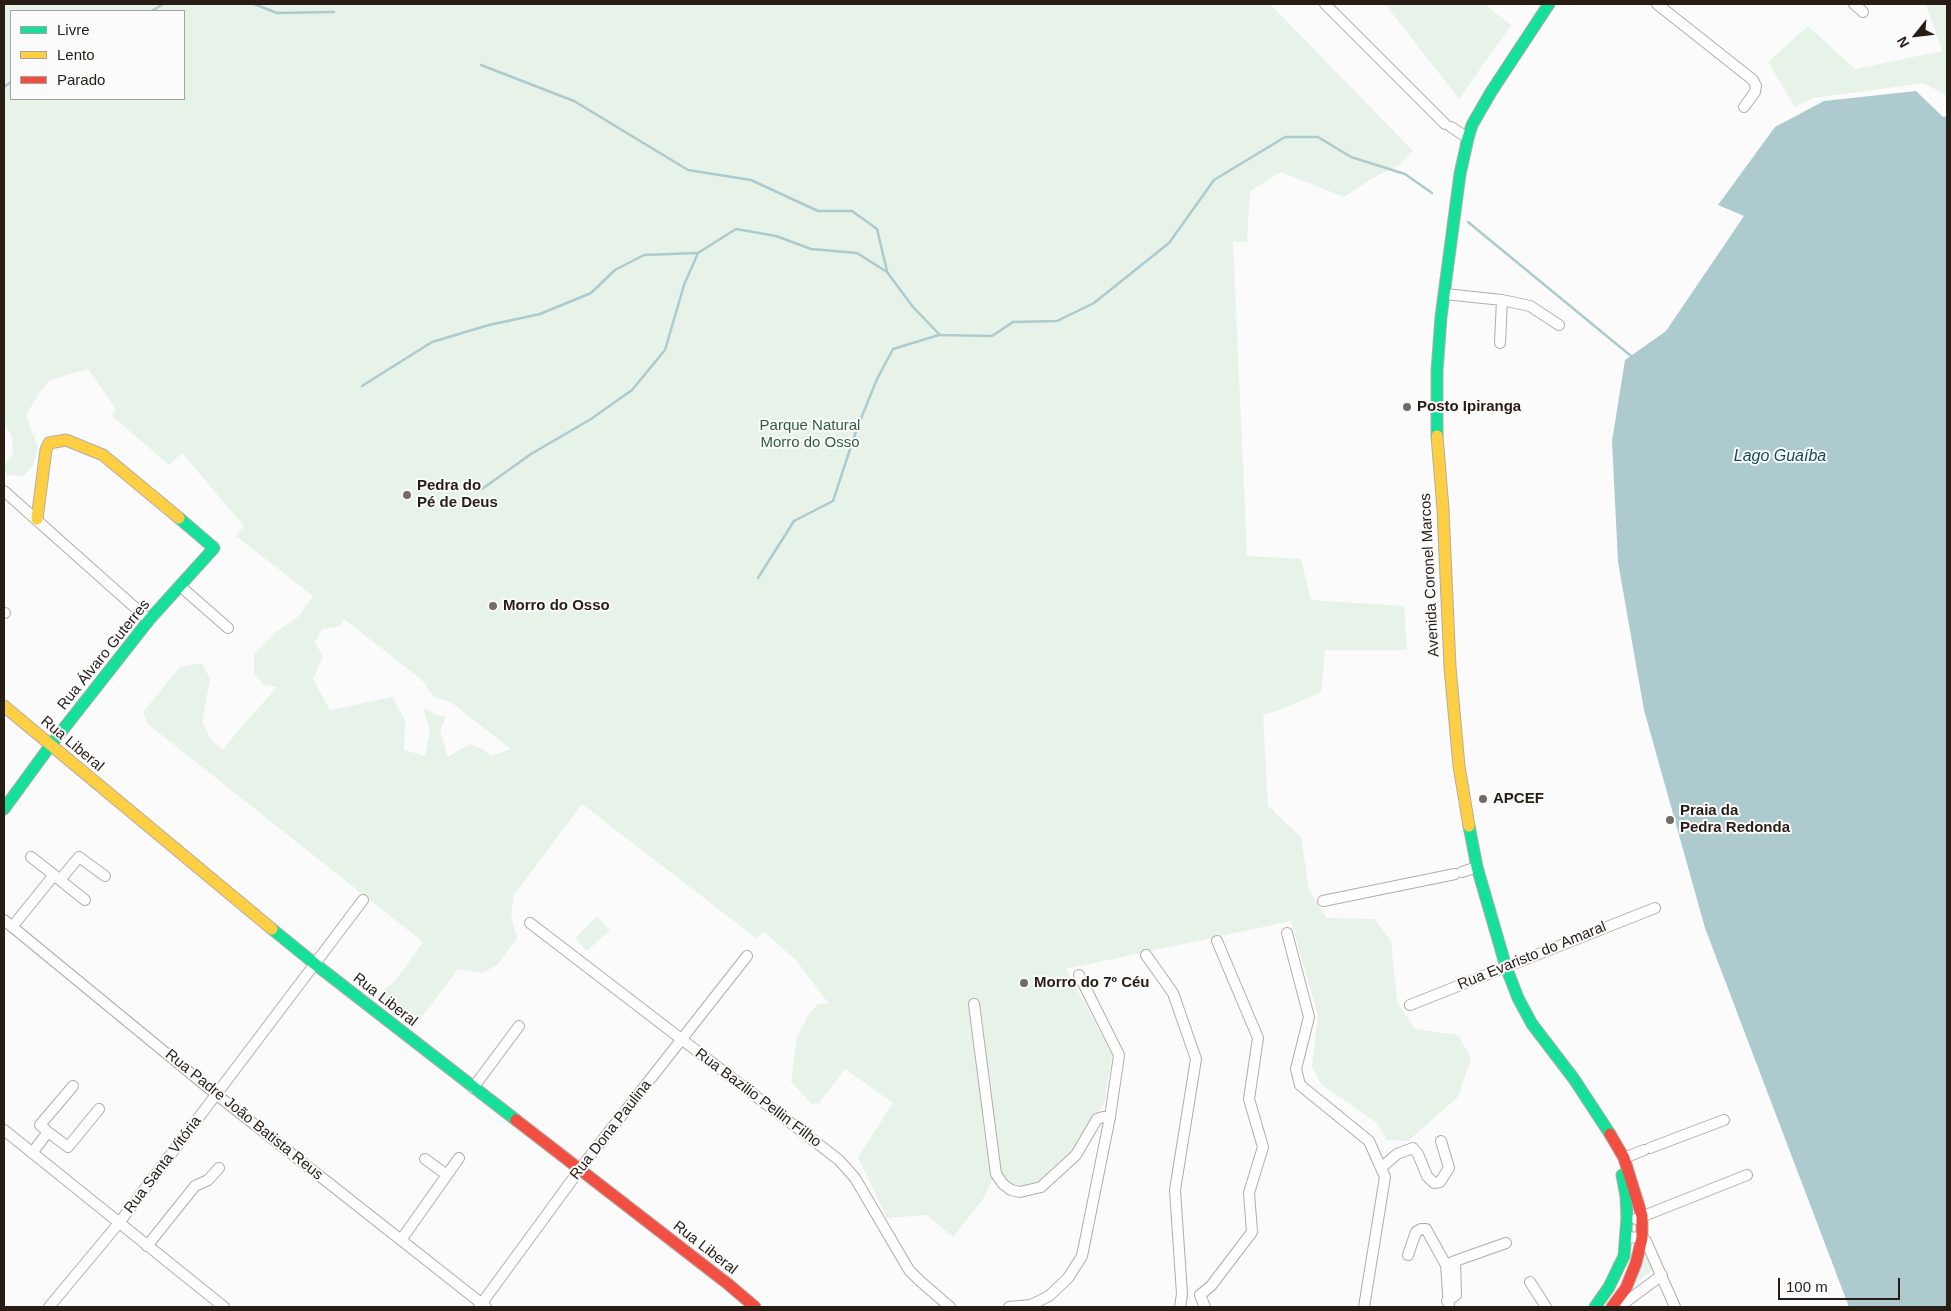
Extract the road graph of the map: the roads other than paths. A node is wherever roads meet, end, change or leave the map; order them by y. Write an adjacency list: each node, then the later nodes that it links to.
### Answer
1 (1325, 4): 7 (street)
2 (1657, 4): 6 (street)
3 (1854, 4): 5 (street)
4 (1544, 6): 7 (main road, Avenida Coronel Marcos)
5 (1863, 12)
6 (1744, 107)
7 (1468, 138): 8 (main road, Avenida Coronel Marcos)
8 (1445, 294): 9 (street); 21 (main road, Avenida Coronel Marcos)
9 (1502, 300): 10 (street); 11 (street)
10 (1559, 325)
11 (1500, 343)
12 (4, 491): 13 (street)
13 (36, 519): 14 (main road, Rua Álvaro Guterres); 15 (street)
14 (180, 586): 15 (main road, Rua Álvaro Guterres); 16 (street)
15 (150, 620): 18 (main road, Rua Álvaro Guterres)
16 (228, 628)
17 (4, 706): 18 (main road, Rua Liberal)
18 (50, 746): 19 (main road, Rua Álvaro Guterres); 35 (main road, Rua Liberal)
19 (4, 808)
20 (31, 857): 23 (street)
21 (1477, 867): 26 (street); 36 (main road, Avenida Coronel Marcos)
22 (105, 876): 23 (street)
23 (57, 878): 24 (street); 30 (street)
24 (85, 900)
25 (363, 900): 35 (street, Rua Santa Vitória)
26 (1323, 901)
27 (1655, 908): 36 (street, Rua Evaristo do Amaral)
28 (4, 920): 30 (street, Rua Padre João Batista Reus)
29 (530, 923): 41 (street, Rua Bazilio Pellin Filho)
30 (12, 927): 44 (street, Rua Padre João Batista Reus)
31 (1286, 933): 57 (street)
32 (1217, 941): 76 (street)
33 (1146, 955): 75 (street)
34 (747, 956): 41 (street, Rua Dona Paulina)
35 (315, 964): 43 (main road, Rua Liberal); 44 (street, Rua Santa Vitória)
36 (1506, 967): 39 (street, Rua Evaristo do Amaral); 50 (main road, Avenida Coronel Marcos)
37 (1079, 975): 46 (street)
38 (974, 1004): 46 (street)
39 (1410, 1005)
40 (519, 1026): 43 (street)
41 (682, 1040): 58 (street, Rua Dona Paulina); 83 (street, Rua Bazilio Pellin Filho)
42 (73, 1086): 49 (street)
43 (473, 1088): 58 (main road, Rua Liberal)
44 (217, 1095): 62 (street, Rua Santa Vitória); 66 (street, Rua Padre João Batista Reus)
45 (98, 1109): 49 (street)
46 (1110, 1118): 84 (street)
47 (1724, 1120): 54 (street)
48 (4, 1130): 52 (street)
49 (48, 1132): 52 (street)
50 (1609, 1134): 54 (main road, Avenida Coronel Marcos); 63 (main road, Avenida Coronel Marcos)
51 (1441, 1141): 57 (street)
52 (32, 1152): 62 (street)
53 (460, 1158): 59 (street)
54 (1624, 1158): 61 (main road, Avenida Coronel Marcos)
55 (425, 1159): 59 (street)
56 (219, 1168): 68 (street)
57 (1381, 1168): 87 (street)
58 (579, 1170): 79 (street, Rua Dona Paulina); 82 (main road, Rua Liberal)
59 (447, 1175): 66 (street)
60 (1747, 1175): 61 (street)
61 (1642, 1216): 63 (street); 65 (main road, Avenida Coronel Marcos)
62 (119, 1223): 68 (street); 80 (street, Rua Santa Vitória)
63 (1627, 1223): 64 (main road, Avenida Coronel Marcos)
64 (1626, 1237): 65 (street); 70 (main road, Avenida Coronel Marcos)
65 (1642, 1238): 72 (street); 74 (main road, Avenida Coronel Marcos)
66 (400, 1240): 79 (street, Rua Padre João Batista Reus)
67 (1506, 1244): 71 (street)
68 (147, 1246): 81 (street)
69 (1408, 1255): 71 (street)
70 (1624, 1256): 74 (main road); 89 (main road, Avenida Coronel Marcos)
71 (1451, 1263): 78 (street)
72 (1662, 1275): 77 (street); 92 (street)
73 (1530, 1282): 88 (street)
74 (1626, 1288): 77 (main road); 90 (main road, Avenida Coronel Marcos)
75 (1182, 1294): 76 (street); 85 (street)
76 (1200, 1295): 86 (street)
77 (1636, 1295): 91 (street)
78 (1448, 1304)
79 (482, 1306)
80 (49, 1307)
81 (224, 1307)
82 (755, 1307)
83 (950, 1307)
84 (1009, 1307)
85 (1180, 1307)
86 (1205, 1307)
87 (1364, 1307)
88 (1546, 1307)
89 (1595, 1307)
90 (1612, 1307)
91 (1619, 1307)
92 (1676, 1307)

